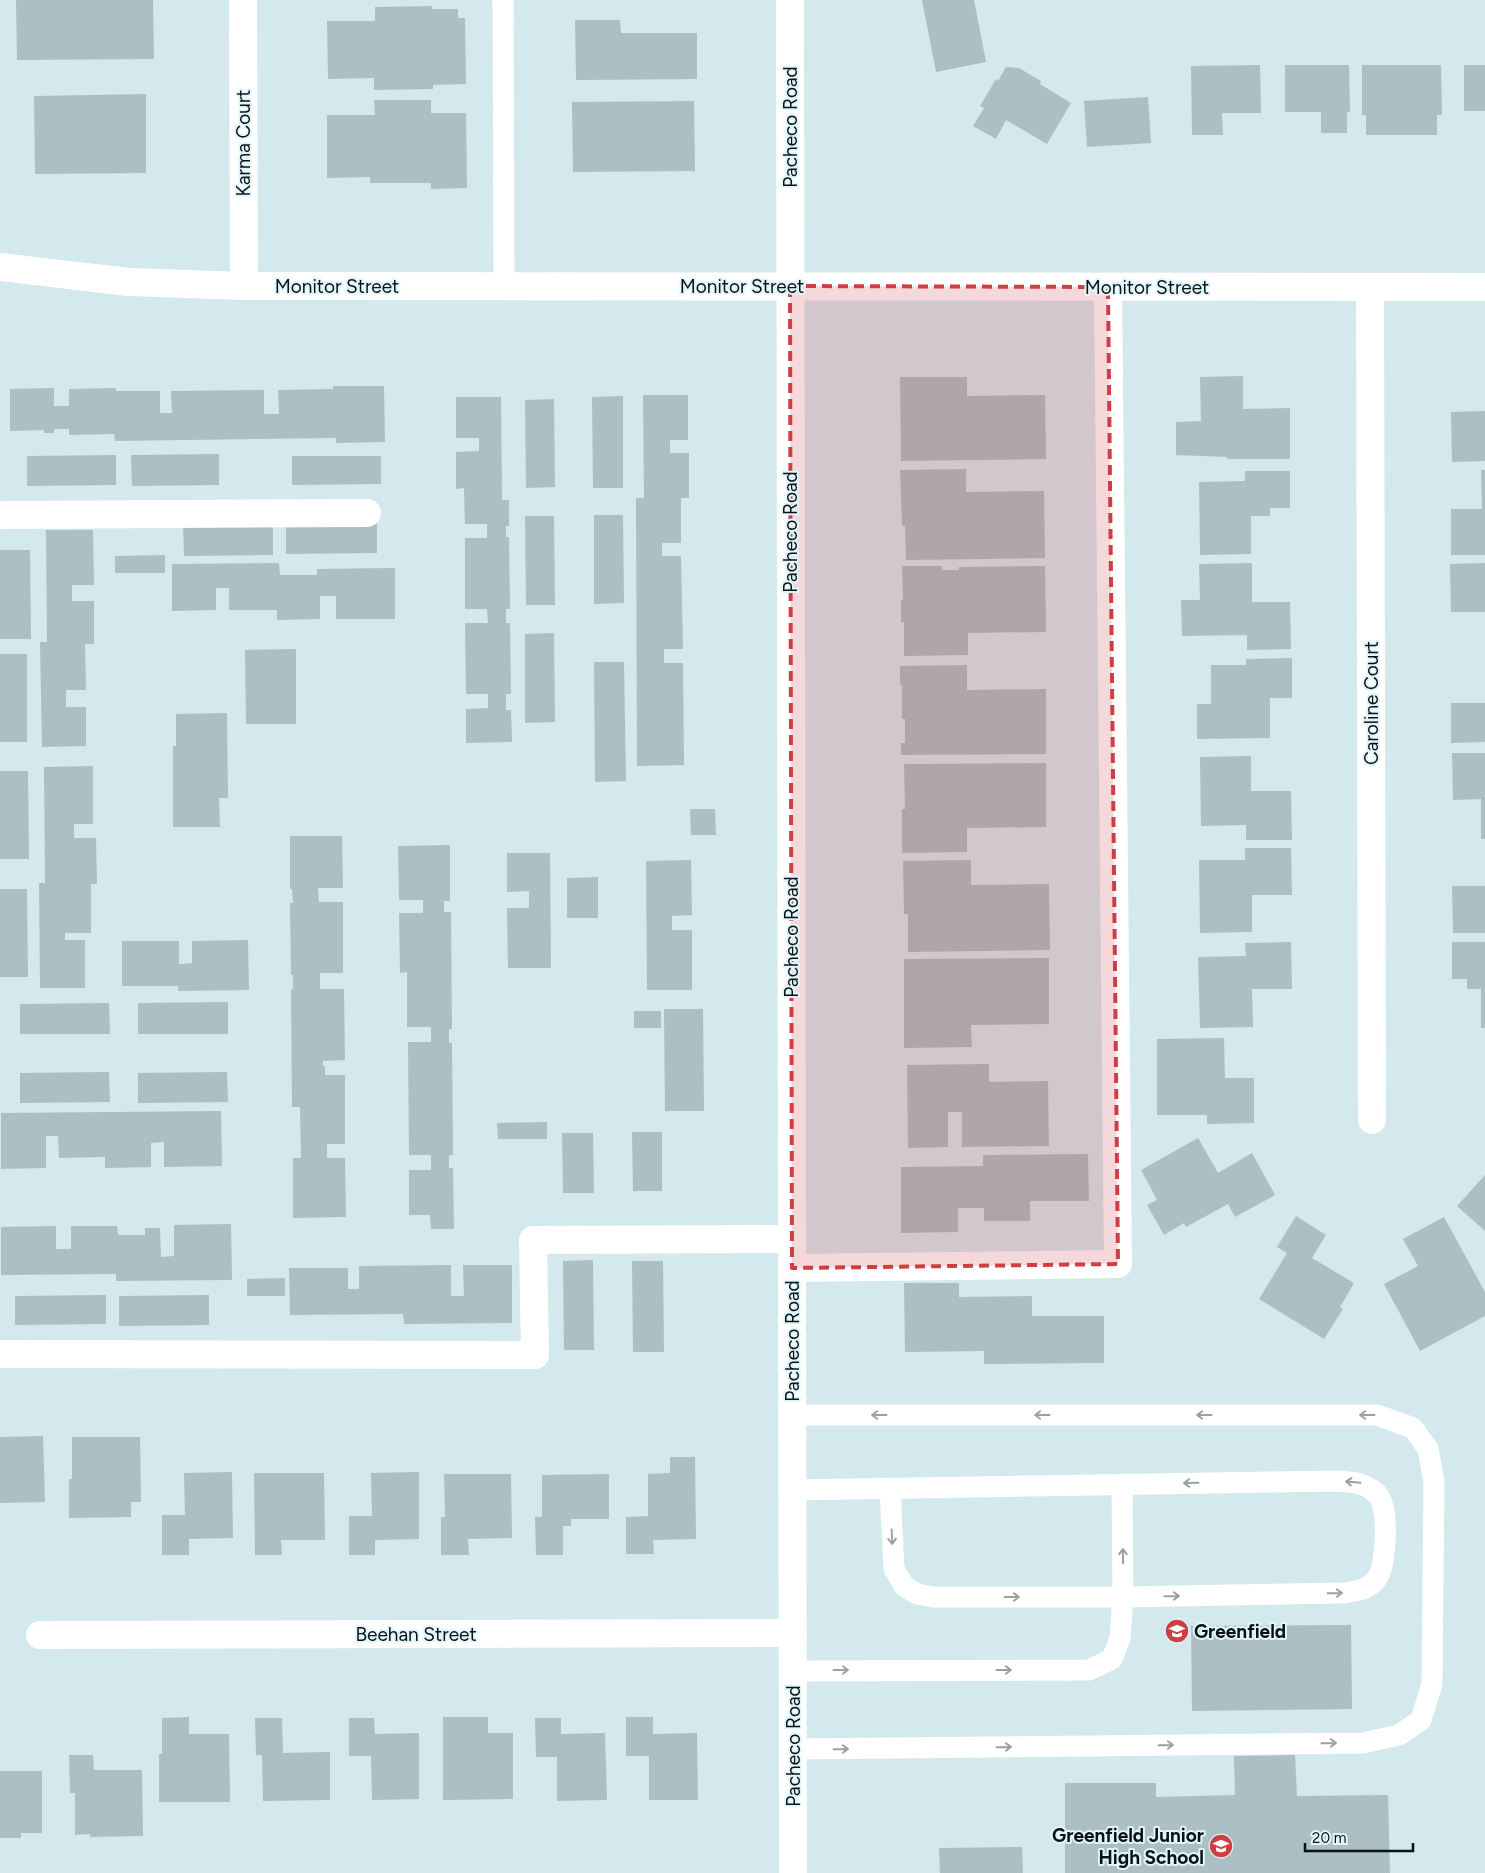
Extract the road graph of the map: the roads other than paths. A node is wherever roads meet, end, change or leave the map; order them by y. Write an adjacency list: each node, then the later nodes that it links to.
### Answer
1 (243, 0): 5 (street, Karma Court)
2 (503, 0): 6 (lane)
3 (790, 0): 7 (street, Pacheco Road)
4 (0, 267): 5 (street, Monitor Street)
5 (244, 286): 6 (street, Monitor Street)
6 (504, 286): 7 (street, Monitor Street)
7 (790, 286): 8 (street, Monitor Street); 14 (street, Pacheco Road)
8 (1108, 287): 9 (street, Monitor Street); 15 (street)
9 (1370, 287): 10 (street, Monitor Street); 13 (street, Caroline Court)
10 (1485, 287)
11 (367, 513): 12 (street)
12 (0, 515)
13 (1372, 1120)
14 (792, 1239): 15 (street, Pacheco Road); 16 (street)
15 (792, 1268): 17 (street, Pacheco Road)
16 (0, 1354)
17 (792, 1415): 20 (street, Pacheco Road); 25 (lane, one-way to 17)
18 (1122, 1484): 19 (lane); 21 (lane, one-way to 18); 21 (lane, one-way to 18)
19 (890, 1488): 20 (lane); 21 (lane, one-way to 21)
20 (792, 1490): 22 (street, Pacheco Road)
21 (1124, 1597): 24 (lane, one-way to 21)
22 (792, 1634): 23 (street, Beehan Street); 24 (street, Pacheco Road)
23 (40, 1635)
24 (792, 1670): 25 (street, Pacheco Road)
25 (792, 1749): 26 (street, Pacheco Road)
26 (793, 1873)

